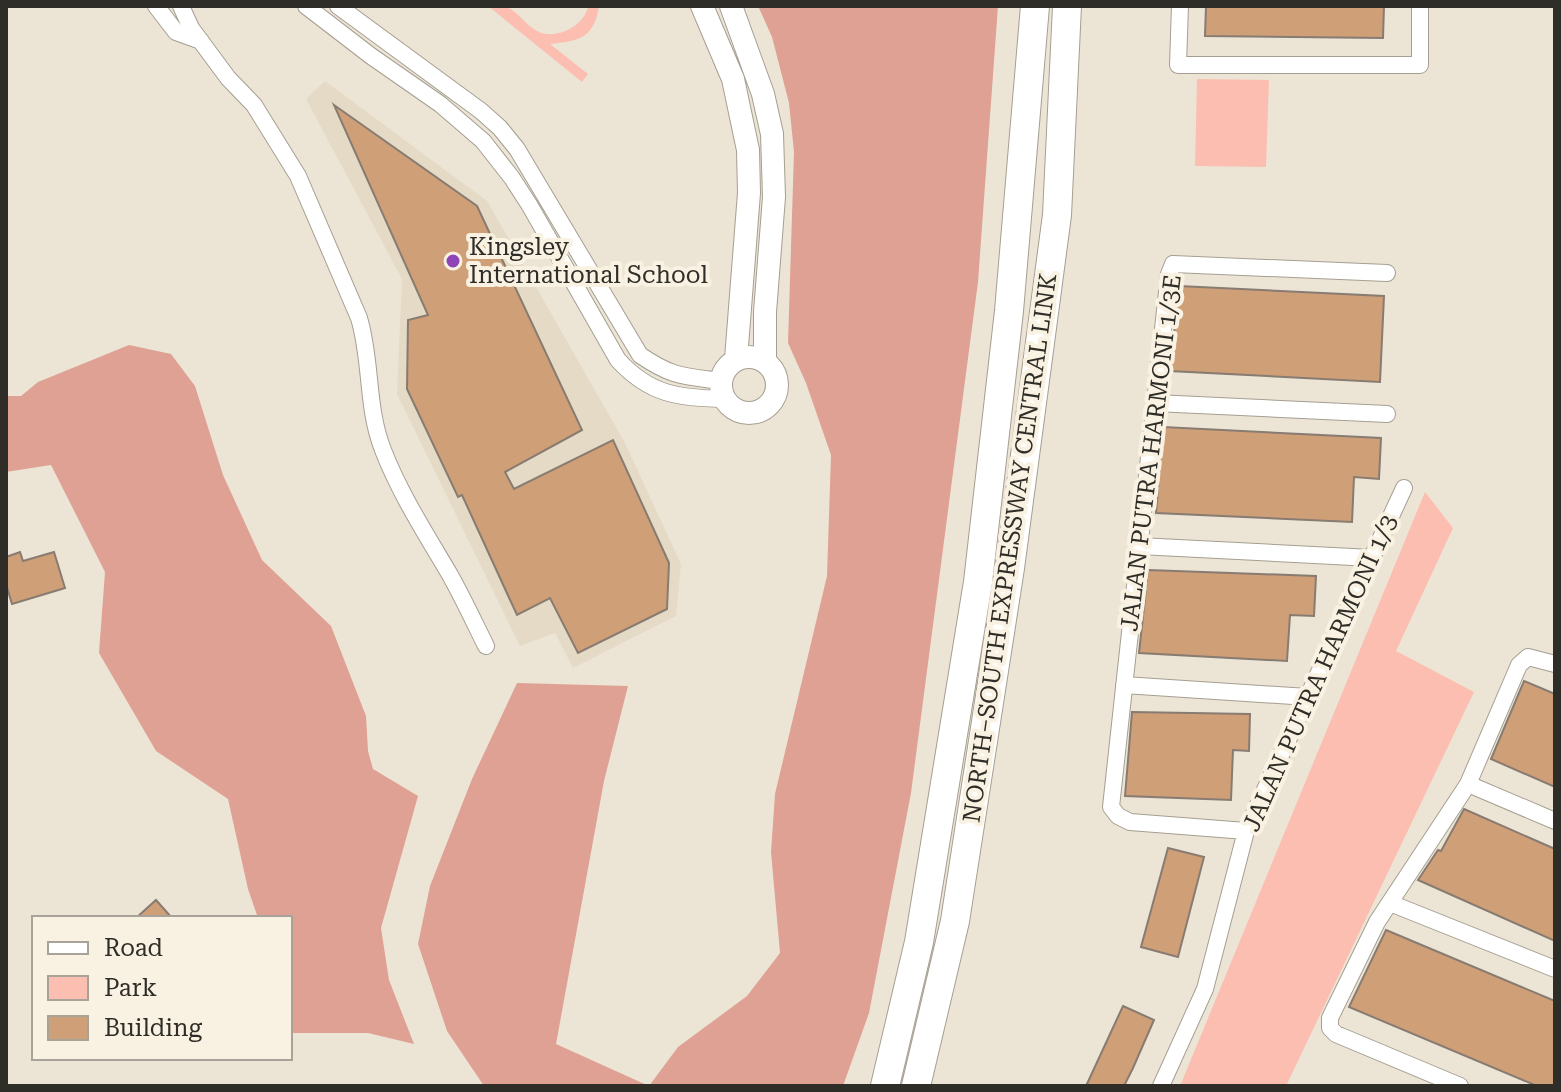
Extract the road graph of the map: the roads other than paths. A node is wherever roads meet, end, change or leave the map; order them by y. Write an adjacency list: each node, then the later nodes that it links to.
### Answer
1 (156, 6): 11 (street)
2 (181, 6): 11 (street)
3 (306, 6): 15 (street)
4 (338, 6): 15 (street)
5 (702, 6): 13 (main road)
6 (731, 6): 14 (main road)
7 (1035, 6): 30 (highway, NORTH–SOUTH EXPRESSWAY CENTRAL LINK)
8 (1067, 6): 31 (highway, NORTH–SOUTH EXPRESSWAY CENTRAL LINK)
9 (1180, 6): 10 (street)
10 (1420, 6)
11 (201, 41): 21 (street)
12 (1387, 273): 16 (street, JALAN PUTRA HARMONI 1/3E)
13 (736, 359): 14 (main road); 15 (main road)
14 (765, 361): 15 (main road)
15 (722, 390)
16 (1155, 403): 17 (street); 19 (street, JALAN PUTRA HARMONI 1/3E)
17 (1387, 414)
18 (1404, 488): 20 (street, JALAN PUTRA HARMONI 1/3)
19 (1139, 546): 20 (street); 23 (street, JALAN PUTRA HARMONI 1/3E)
20 (1372, 558): 24 (street, JALAN PUTRA HARMONI 1/3)
21 (486, 646)
22 (1555, 664): 25 (street)
23 (1124, 685): 24 (street); 27 (street, JALAN PUTRA HARMONI 1/3E)
24 (1308, 697): 27 (street, JALAN PUTRA HARMONI 1/3)
25 (1468, 784): 26 (street); 28 (street)
26 (1555, 821)
27 (1246, 831): 32 (street, JALAN PUTRA HARMONI 1/3)
28 (1390, 903): 29 (street); 33 (street)
29 (1555, 969)
30 (885, 1086)
31 (916, 1086)
32 (1161, 1086)
33 (1460, 1086)

